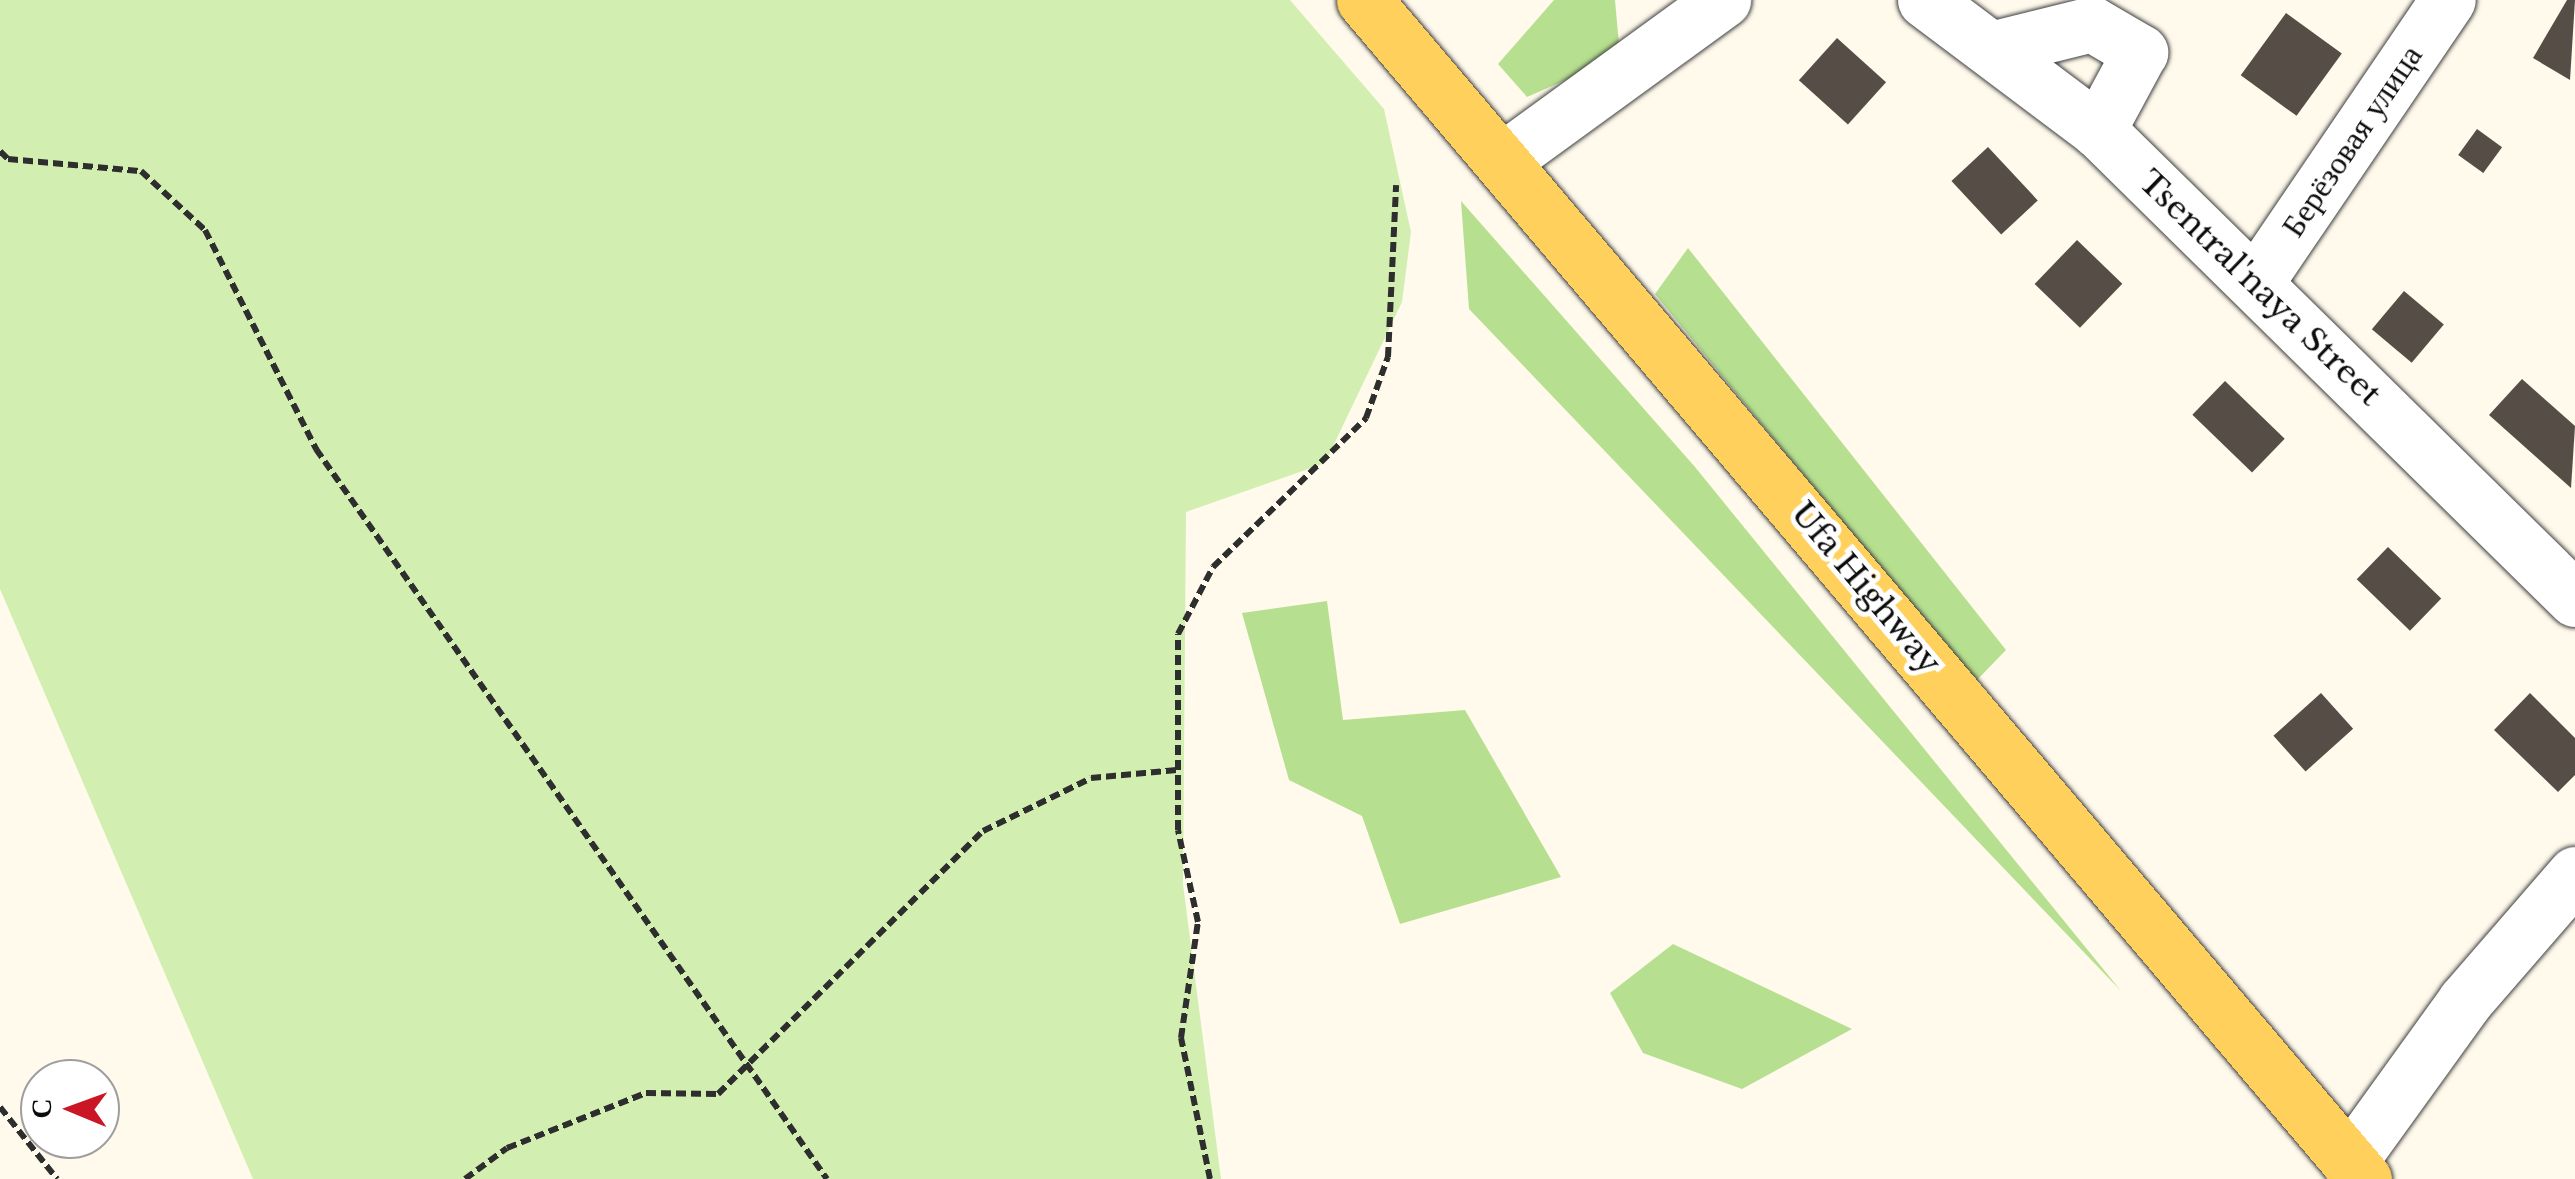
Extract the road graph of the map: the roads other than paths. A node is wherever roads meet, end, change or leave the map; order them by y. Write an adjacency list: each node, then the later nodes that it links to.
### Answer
1 (1364, 0): 7 (main road, Ufa Highway)
2 (1722, 0): 7 (street)
3 (1925, 0): 5 (street, Tsentral'naya Street)
4 (2448, 0): 8 (street, Берёзовая улица)
5 (1991, 49): 6 (street, Tsentral'naya Street); 6 (street)
6 (2098, 130): 8 (street, Tsentral'naya Street)
7 (1504, 159): 11 (main road, Ufa Highway)
8 (2256, 282): 9 (street, Tsentral'naya Street)
9 (2569, 580)
10 (2575, 874): 11 (street)
11 (2356, 1170)

